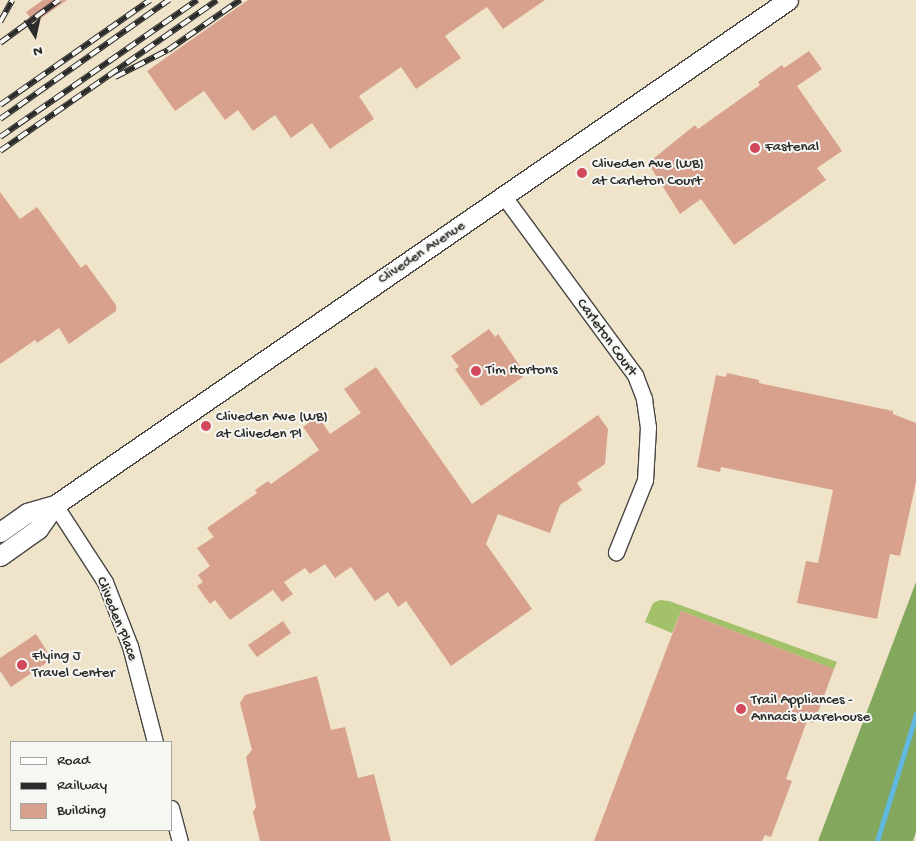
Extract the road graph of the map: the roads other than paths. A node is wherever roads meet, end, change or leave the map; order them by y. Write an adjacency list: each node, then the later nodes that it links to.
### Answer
1 (788, 0): 2 (street, Cliveden Avenue)
2 (505, 198): 3 (street, Cliveden Avenue); 5 (street, Carleton Court)
3 (55, 505): 4 (street, Cliveden Avenue); 6 (street, Cliveden Avenue); 7 (street, Cliveden Place)
4 (0, 532)
5 (616, 552)
6 (0, 556)
7 (155, 741)
8 (172, 812): 9 (street)
9 (180, 841)

